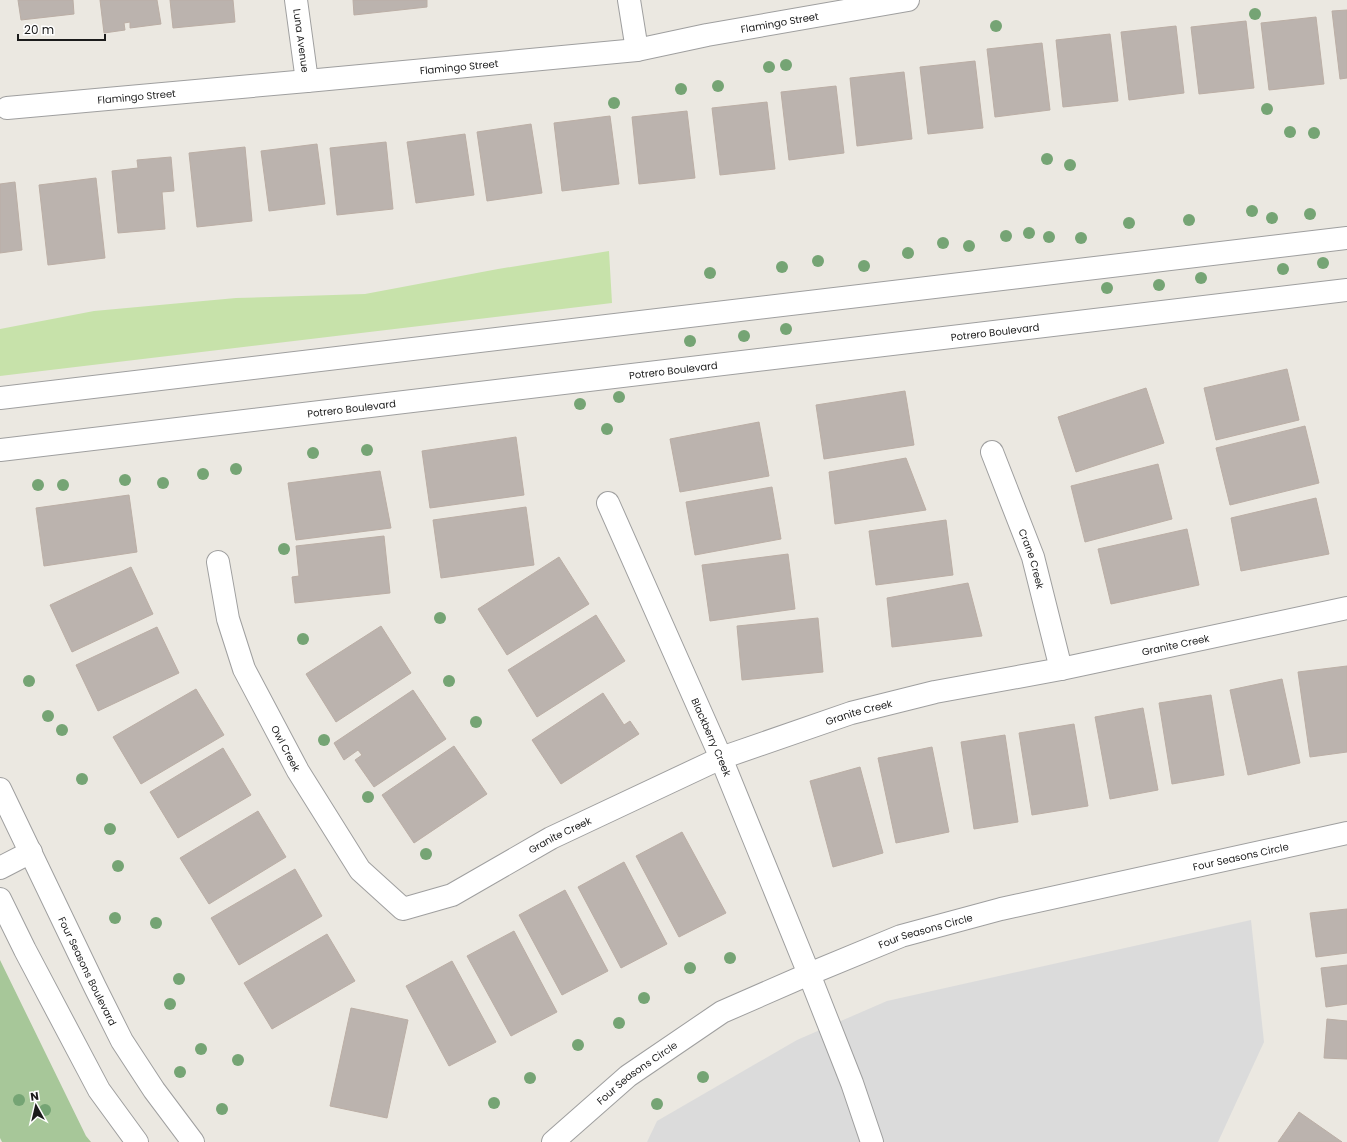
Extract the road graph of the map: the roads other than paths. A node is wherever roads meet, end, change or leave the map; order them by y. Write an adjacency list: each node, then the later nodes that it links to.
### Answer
1 (296, 0): 5 (street, Luna Avenue)
2 (629, 0): 4 (street)
3 (908, 0): 4 (street, Flamingo Street)
4 (637, 50): 5 (street, Flamingo Street)
5 (307, 81): 6 (street, Flamingo Street)
6 (7, 108)
7 (1347, 238): 9 (street)
8 (1347, 290): 10 (street, Potrero Boulevard)
9 (0, 398)
10 (0, 450)
11 (992, 452): 15 (street, Crane Creek)
12 (608, 503): 16 (street, Blackberry Creek)
13 (218, 562): 22 (street, Owl Creek)
14 (1347, 608): 15 (street, Granite Creek)
15 (1061, 669): 16 (street, Granite Creek)
16 (721, 758): 22 (street, Granite Creek); 23 (street, Blackberry Creek)
17 (0, 789): 19 (street, Four Seasons Boulevard)
18 (1347, 833): 23 (street, Four Seasons Circle)
19 (31, 852): 20 (street); 25 (street, Four Seasons Boulevard)
20 (0, 868)
21 (0, 899): 24 (street)
22 (402, 909)
23 (809, 974): 26 (street, Four Seasons Circle); 27 (street, Blackberry Creek)
24 (136, 1142)
25 (193, 1142)
26 (553, 1142)
27 (872, 1142)

